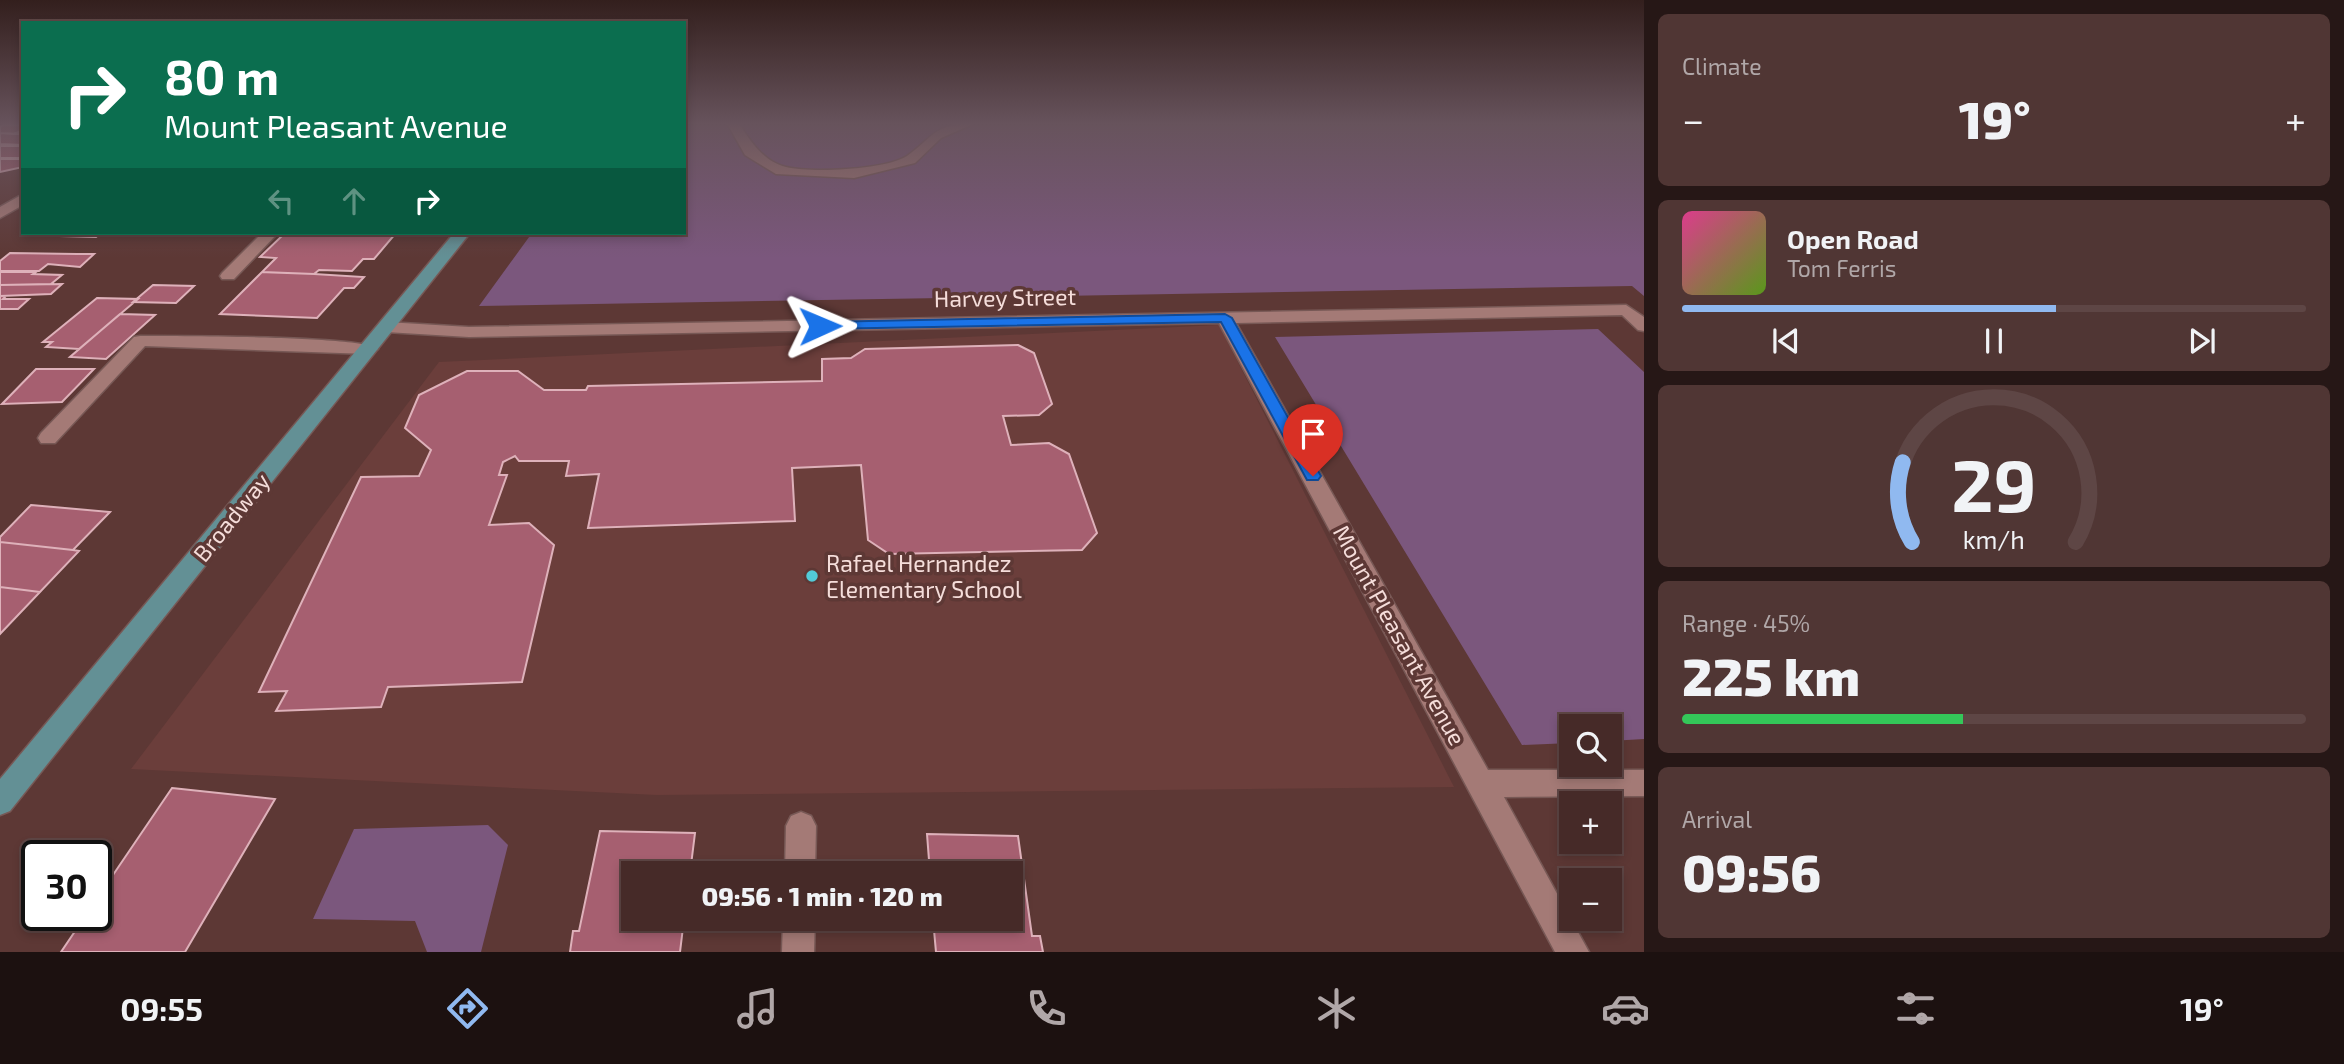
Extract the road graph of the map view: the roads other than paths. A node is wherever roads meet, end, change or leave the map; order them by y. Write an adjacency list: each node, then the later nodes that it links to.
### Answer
1 (778, 169): 2 (street)
2 (872, 169)
3 (21, 199): 4 (street)
4 (0, 214)
5 (268, 235): 7 (street)
6 (460, 235): 10 (main road, Broadway)
7 (228, 276)
8 (1225, 318): 9 (street, Harvey Street); 10 (street, Harvey Street); 13 (street, Mount Pleasant Avenue)
9 (1644, 326)
10 (386, 327): 11 (main road, Broadway)
11 (369, 349): 12 (street); 15 (main road, Broadway)
12 (48, 438)
13 (1481, 783): 14 (street); 20 (street, Mount Pleasant Avenue)
14 (1644, 783)
15 (0, 801)
16 (802, 826): 17 (street)
17 (801, 861)
18 (799, 931): 19 (street)
19 (798, 952)
20 (1573, 952)

